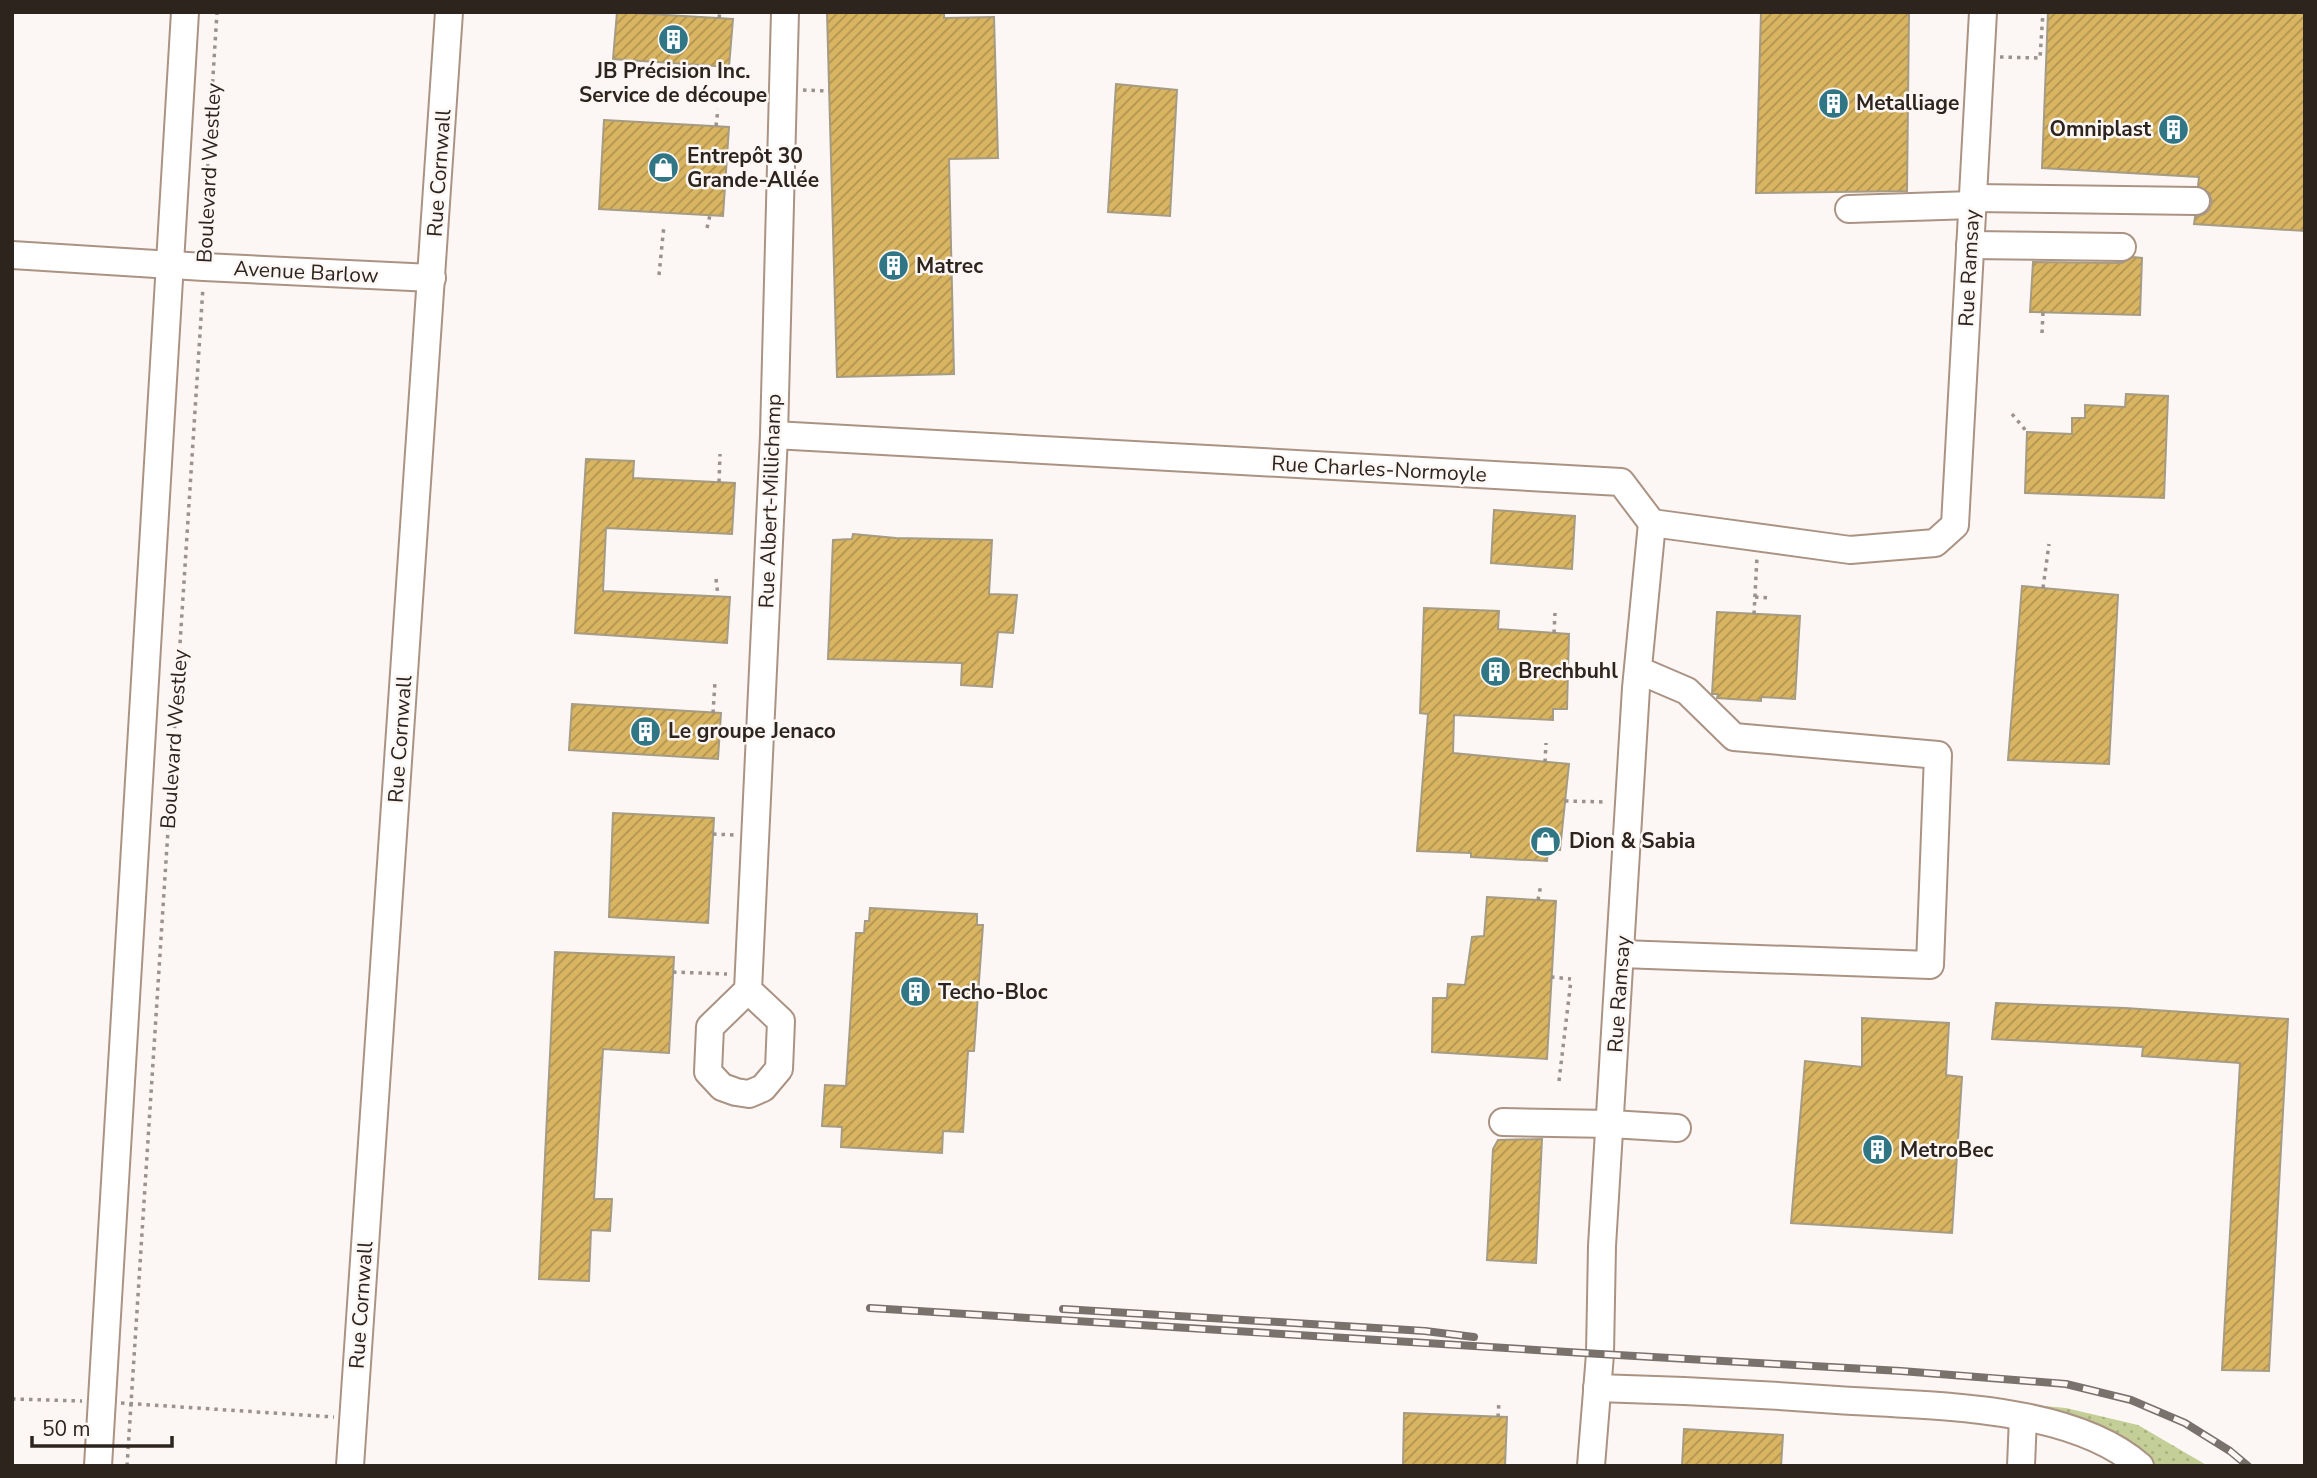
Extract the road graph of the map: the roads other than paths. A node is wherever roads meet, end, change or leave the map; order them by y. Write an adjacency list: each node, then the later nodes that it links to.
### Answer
1 (184, 12): 11 (street, Boulevard Westley)
2 (449, 12): 12 (street, Rue Cornwall)
3 (785, 12): 13 (street, Rue Albert-Millichamp)
4 (1983, 12): 5 (street, Rue Ramsay)
5 (1973, 201): 6 (street); 7 (street); 8 (street, Rue Ramsay)
6 (2196, 201)
7 (1849, 209)
8 (1970, 245): 9 (street); 14 (street, Rue Ramsay)
9 (2122, 247)
10 (12, 255): 11 (street, Avenue Barlow)
11 (169, 264): 12 (street, Avenue Barlow); 23 (street, Boulevard Westley)
12 (432, 278): 24 (street, Rue Cornwall)
13 (774, 435): 14 (street, Rue Charles-Normoyle); 17 (street, Rue Albert-Millichamp)
14 (1653, 523): 15 (street, Rue Ramsay)
15 (1638, 670): 16 (street, Rue Ramsay); 16 (street)
16 (1621, 954): 19 (street, Rue Ramsay)
17 (748, 982)
18 (1503, 1122): 19 (street)
19 (1611, 1124): 20 (street); 21 (street, Rue Ramsay)
20 (1677, 1128)
21 (1597, 1388): 22 (street); 25 (street, Rue Ramsay)
22 (2023, 1417): 26 (street); 27 (street)
23 (98, 1466)
24 (350, 1466)
25 (1591, 1466)
26 (2021, 1466)
27 (2140, 1466)

